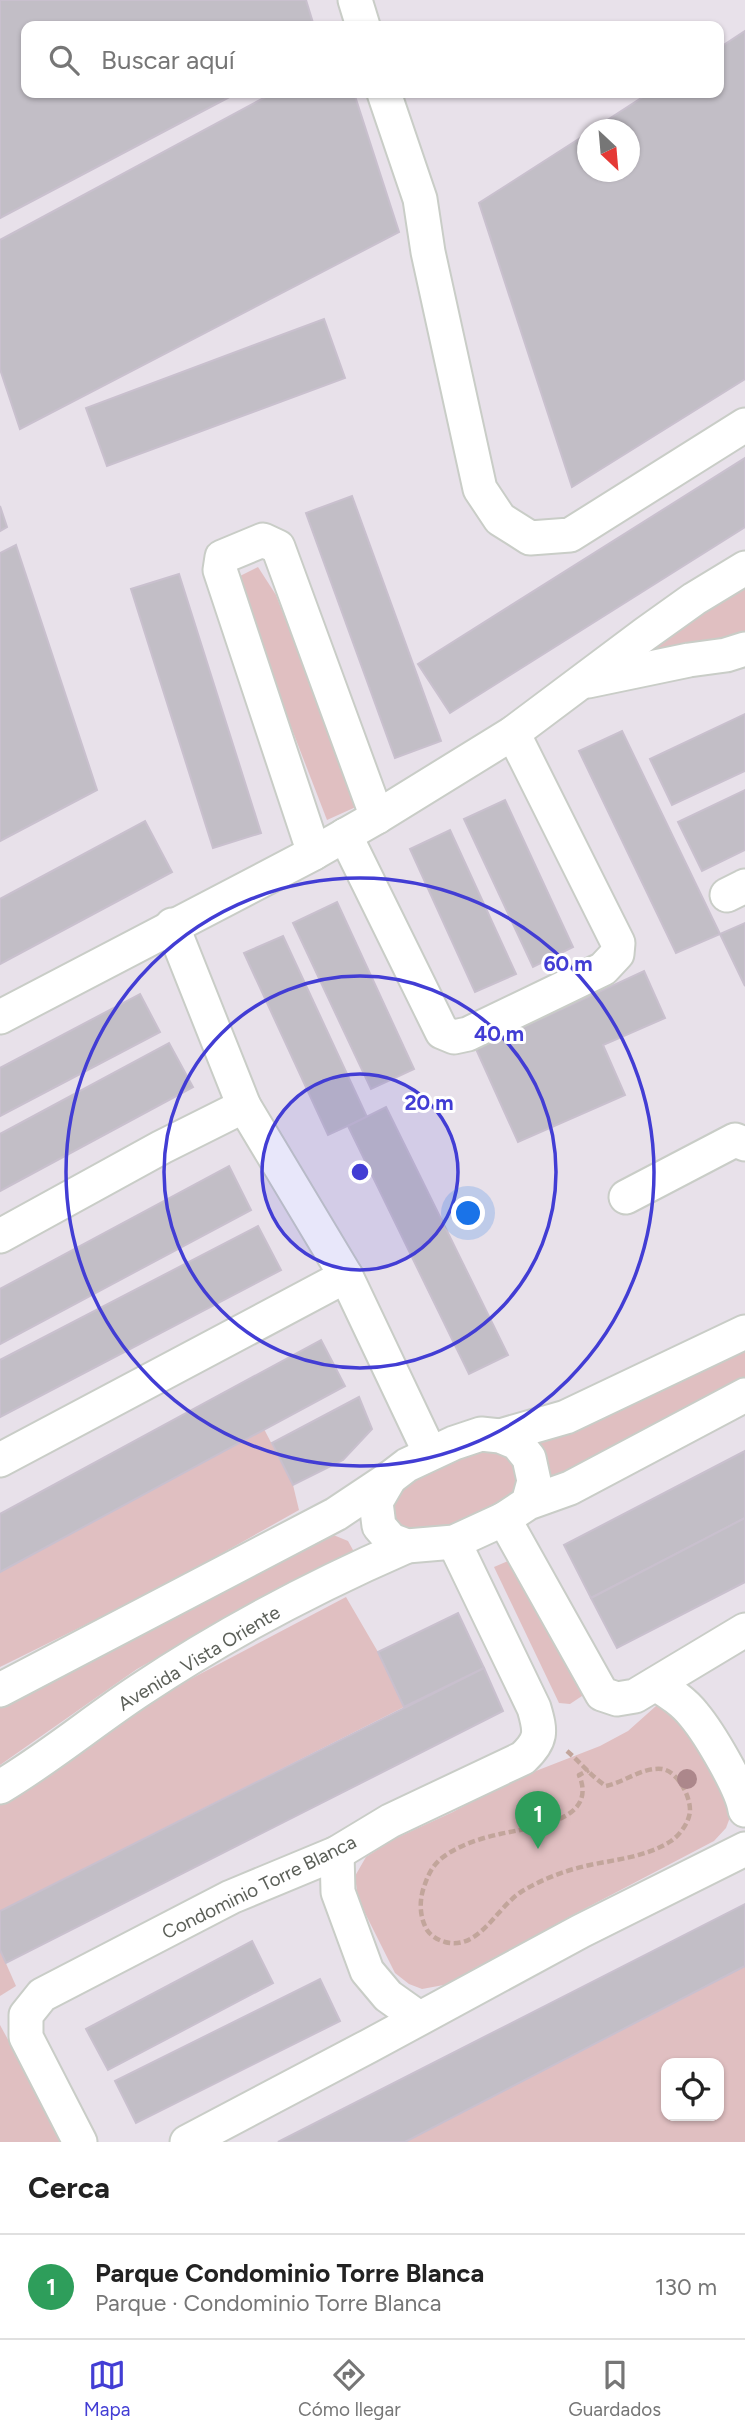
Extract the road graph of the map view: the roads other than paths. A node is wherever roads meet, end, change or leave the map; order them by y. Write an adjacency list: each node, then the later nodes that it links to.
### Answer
1 (355, 0): 2 (street)
2 (361, 21)
3 (386, 98): 4 (street)
4 (745, 425)
5 (745, 568): 7 (street)
6 (745, 649): 7 (street)
7 (576, 684): 8 (street)
8 (513, 733): 9 (street); 10 (street)
9 (377, 817): 10 (street); 11 (street)
10 (345, 835): 11 (street)
11 (313, 853): 12 (street)
12 (172, 925): 13 (street); 14 (street)
13 (0, 1017)
14 (244, 1106): 17 (street); 18 (street)
15 (745, 1144): 16 (street)
16 (626, 1196)
17 (0, 1236)
18 (346, 1276): 22 (street); 23 (street)
19 (745, 1332): 21 (street)
20 (745, 1395): 25 (street, Avenida Vista Oriente)
21 (500, 1436): 22 (street); 25 (street)
22 (430, 1453): 24 (street)
23 (0, 1460)
24 (390, 1478): 27 (street); 30 (street)
25 (516, 1511): 26 (street, Avenida Vista Oriente); 29 (street)
26 (454, 1542): 27 (street, Avenida Vista Oriente); 34 (street, Condominio Torre Blanca)
27 (407, 1546): 31 (street, Avenida Vista Oriente)
28 (745, 1630): 29 (street)
29 (656, 1684): 32 (street)
30 (0, 1690)
31 (0, 1787)
32 (745, 1810)
33 (745, 1849): 35 (street)
34 (337, 1853): 35 (street); 36 (street, Condominio Torre Blanca)
35 (419, 2018): 37 (street)
36 (80, 2142)
37 (187, 2142)

